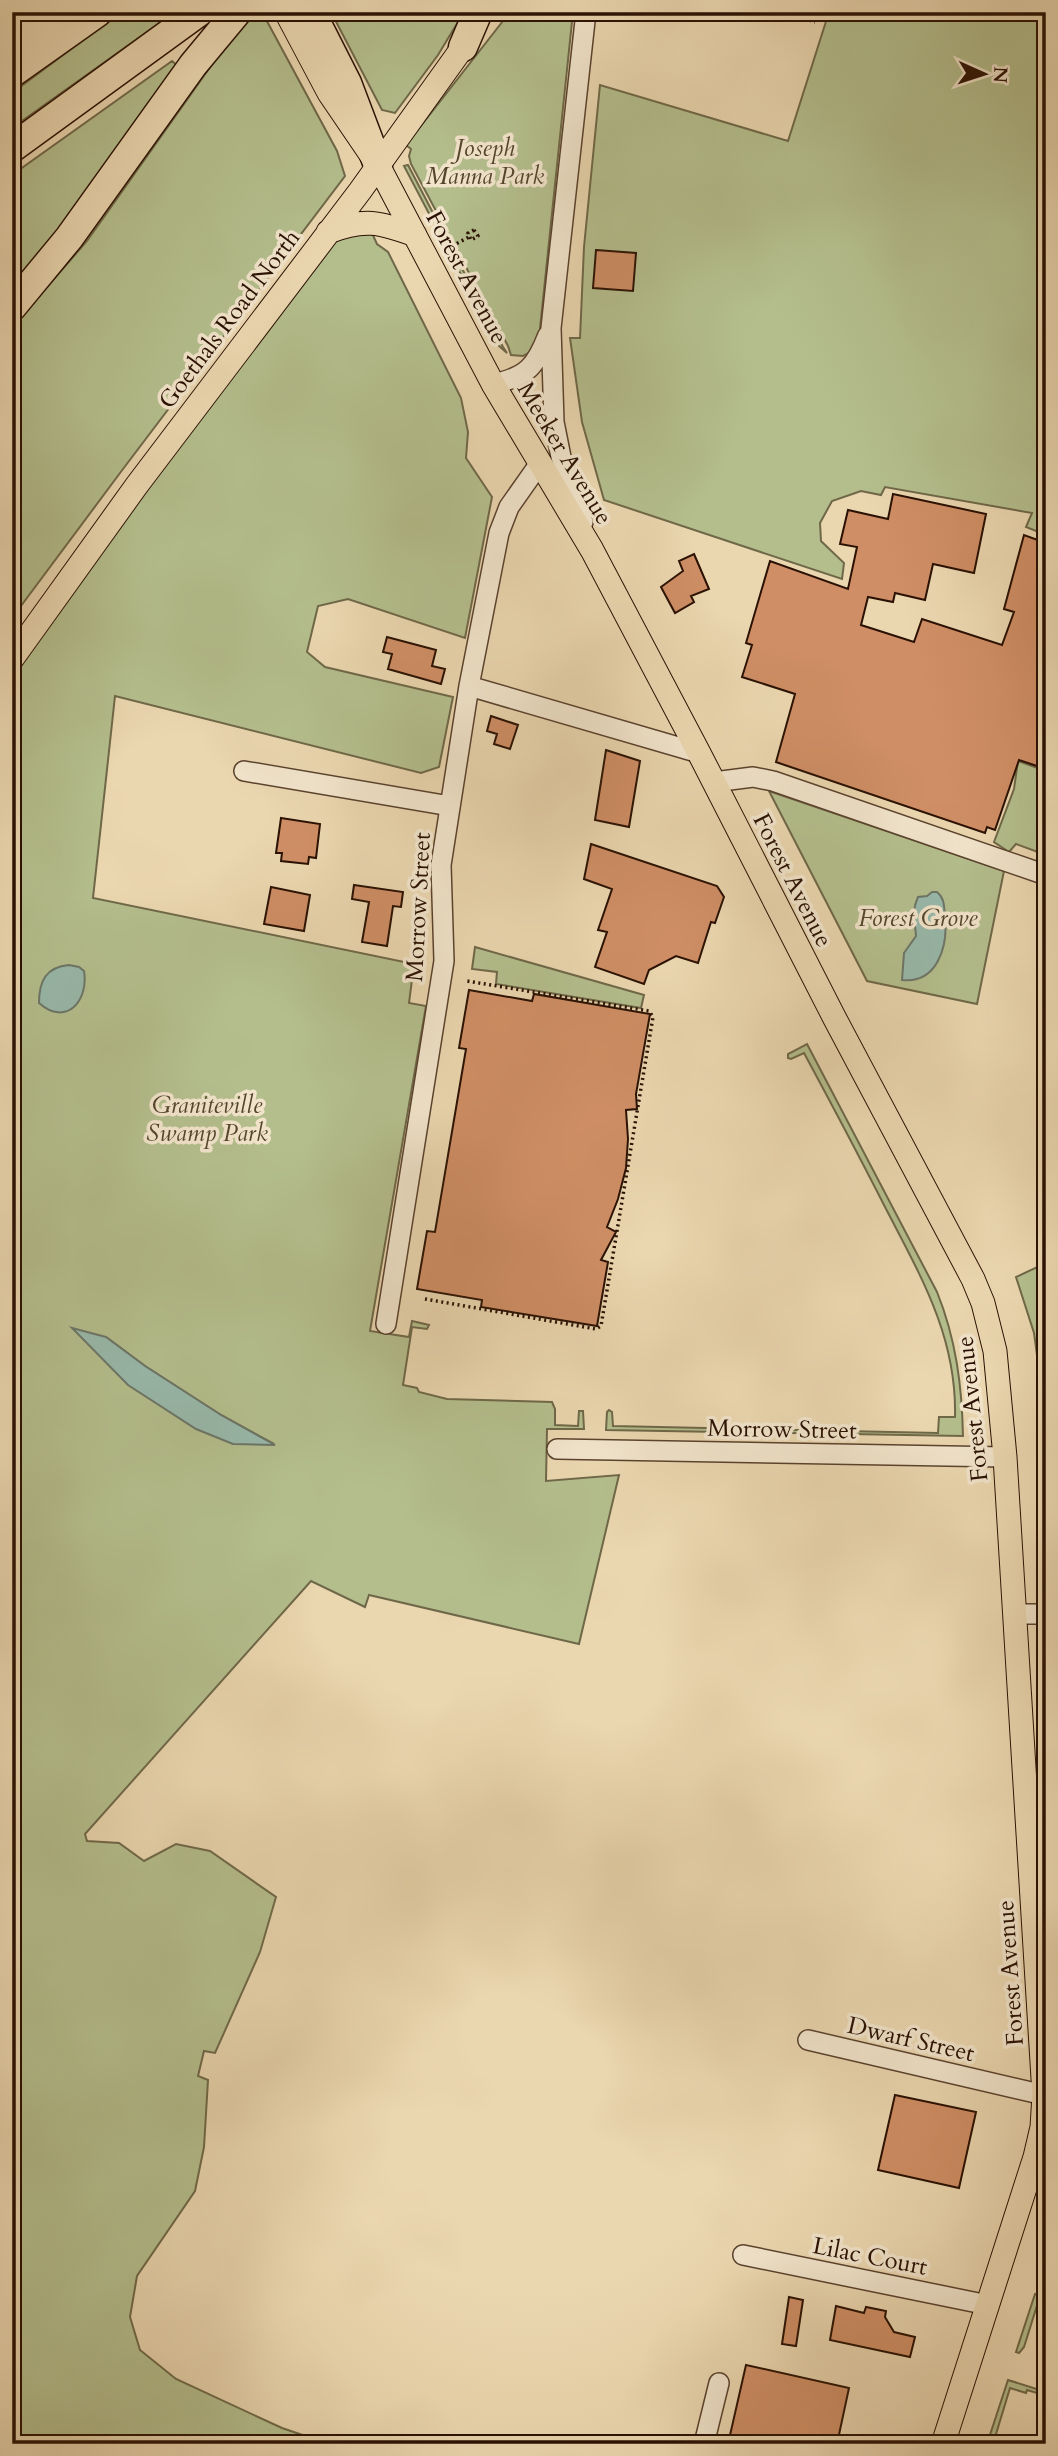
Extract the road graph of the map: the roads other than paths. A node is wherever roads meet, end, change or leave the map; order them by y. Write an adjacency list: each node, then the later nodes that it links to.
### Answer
1 (60, 12): 10 (highway)
2 (97, 12): 12 (highway)
3 (199, 12): 13 (highway)
4 (286, 12): 14 (main road, Forest Avenue)
5 (311, 12): 14 (highway)
6 (478, 12): 11 (highway)
7 (491, 12): 11 (street, Goethals Road North)
8 (586, 12): 18 (street, Forest Avenue)
9 (233, 16): 17 (highway)
10 (12, 40)
11 (463, 47): 14 (main road, Goethals Road North)
12 (12, 73)
13 (12, 148)
14 (378, 165): 15 (main road, Goethals Road North); 16 (main road, Forest Avenue)
15 (328, 232): 16 (main road); 22 (main road, Goethals Road North)
16 (415, 235): 19 (main road, Forest Avenue)
17 (12, 307)
18 (551, 328): 19 (street, Forest Avenue); 21 (street, Forest Avenue)
19 (494, 384): 20 (main road, Meeker Avenue)
20 (540, 463): 21 (main road, Meeker Avenue); 23 (street, Morrow Street)
21 (592, 550): 24 (main road, Forest Avenue)
22 (12, 659)
23 (469, 686): 24 (street); 27 (street, Morrow Street)
24 (699, 752): 26 (main road, Forest Avenue)
25 (244, 771): 27 (street)
26 (714, 782): 28 (street); 31 (main road, Forest Avenue)
27 (450, 806): 29 (street, Morrow Street)
28 (1046, 875)
29 (386, 1324)
30 (557, 1449): 31 (street, Morrow Street)
31 (1006, 1457): 32 (main road, Forest Avenue)
32 (1014, 1614): 33 (street); 35 (main road, Forest Avenue)
33 (1046, 1614)
34 (808, 2040): 35 (street, Dwarf Street)
35 (1044, 2095): 36 (main road, Forest Avenue)
36 (1040, 2158): 38 (main road, Forest Avenue)
37 (743, 2255): 38 (street, Lilac Court)
38 (988, 2305): 41 (main road, Forest Avenue)
39 (719, 2383): 40 (street)
40 (704, 2444)
41 (943, 2444)

